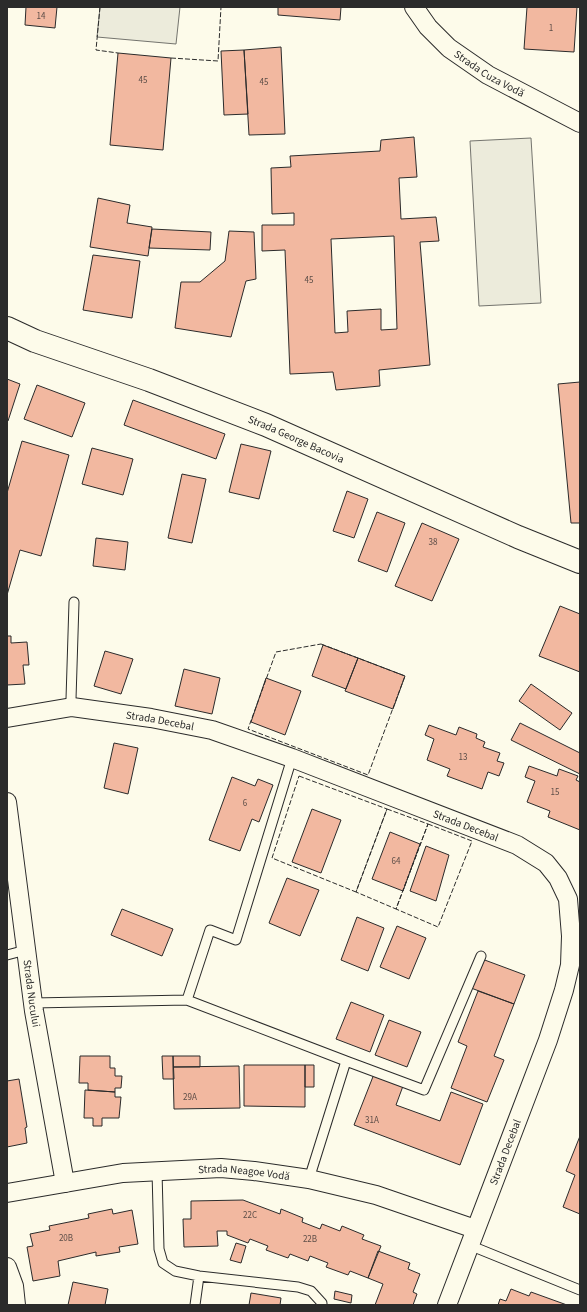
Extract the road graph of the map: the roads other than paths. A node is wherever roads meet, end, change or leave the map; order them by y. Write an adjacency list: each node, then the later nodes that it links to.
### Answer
1 (414, 7): 2 (street, Strada Cuza Vodă)
2 (580, 122)
3 (7, 328): 4 (street, Strada George Bacovia)
4 (580, 562)
5 (74, 602): 6 (lane)
6 (72, 707): 7 (street, Strada Decebal); 8 (street, Strada Decebal)
7 (7, 718)
8 (292, 758): 13 (lane); 20 (street, Strada Decebal)
9 (7, 802): 10 (street, Strada Nucului)
10 (26, 950): 11 (lane); 14 (street, Strada Nucului)
11 (7, 955)
12 (481, 956): 15 (lane)
13 (187, 1000): 14 (lane); 15 (lane)
14 (32, 1003): 18 (street, Strada Nucului)
15 (346, 1062): 17 (lane)
16 (158, 1171): 17 (street, Strada Neagoe Vodă); 18 (street, Strada Neagoe Vodă); 22 (lane)
17 (310, 1179): 20 (street, Strada Neagoe Vodă)
18 (65, 1183): 19 (street, Strada Neagoe Vodă)
19 (7, 1193)
20 (472, 1237): 23 (lane); 27 (street, Strada Decebal)
21 (7, 1267): 24 (street)
22 (199, 1276): 25 (lane); 26 (lane)
23 (580, 1290)
24 (16, 1305)
25 (195, 1305)
26 (322, 1305)
27 (447, 1305)

